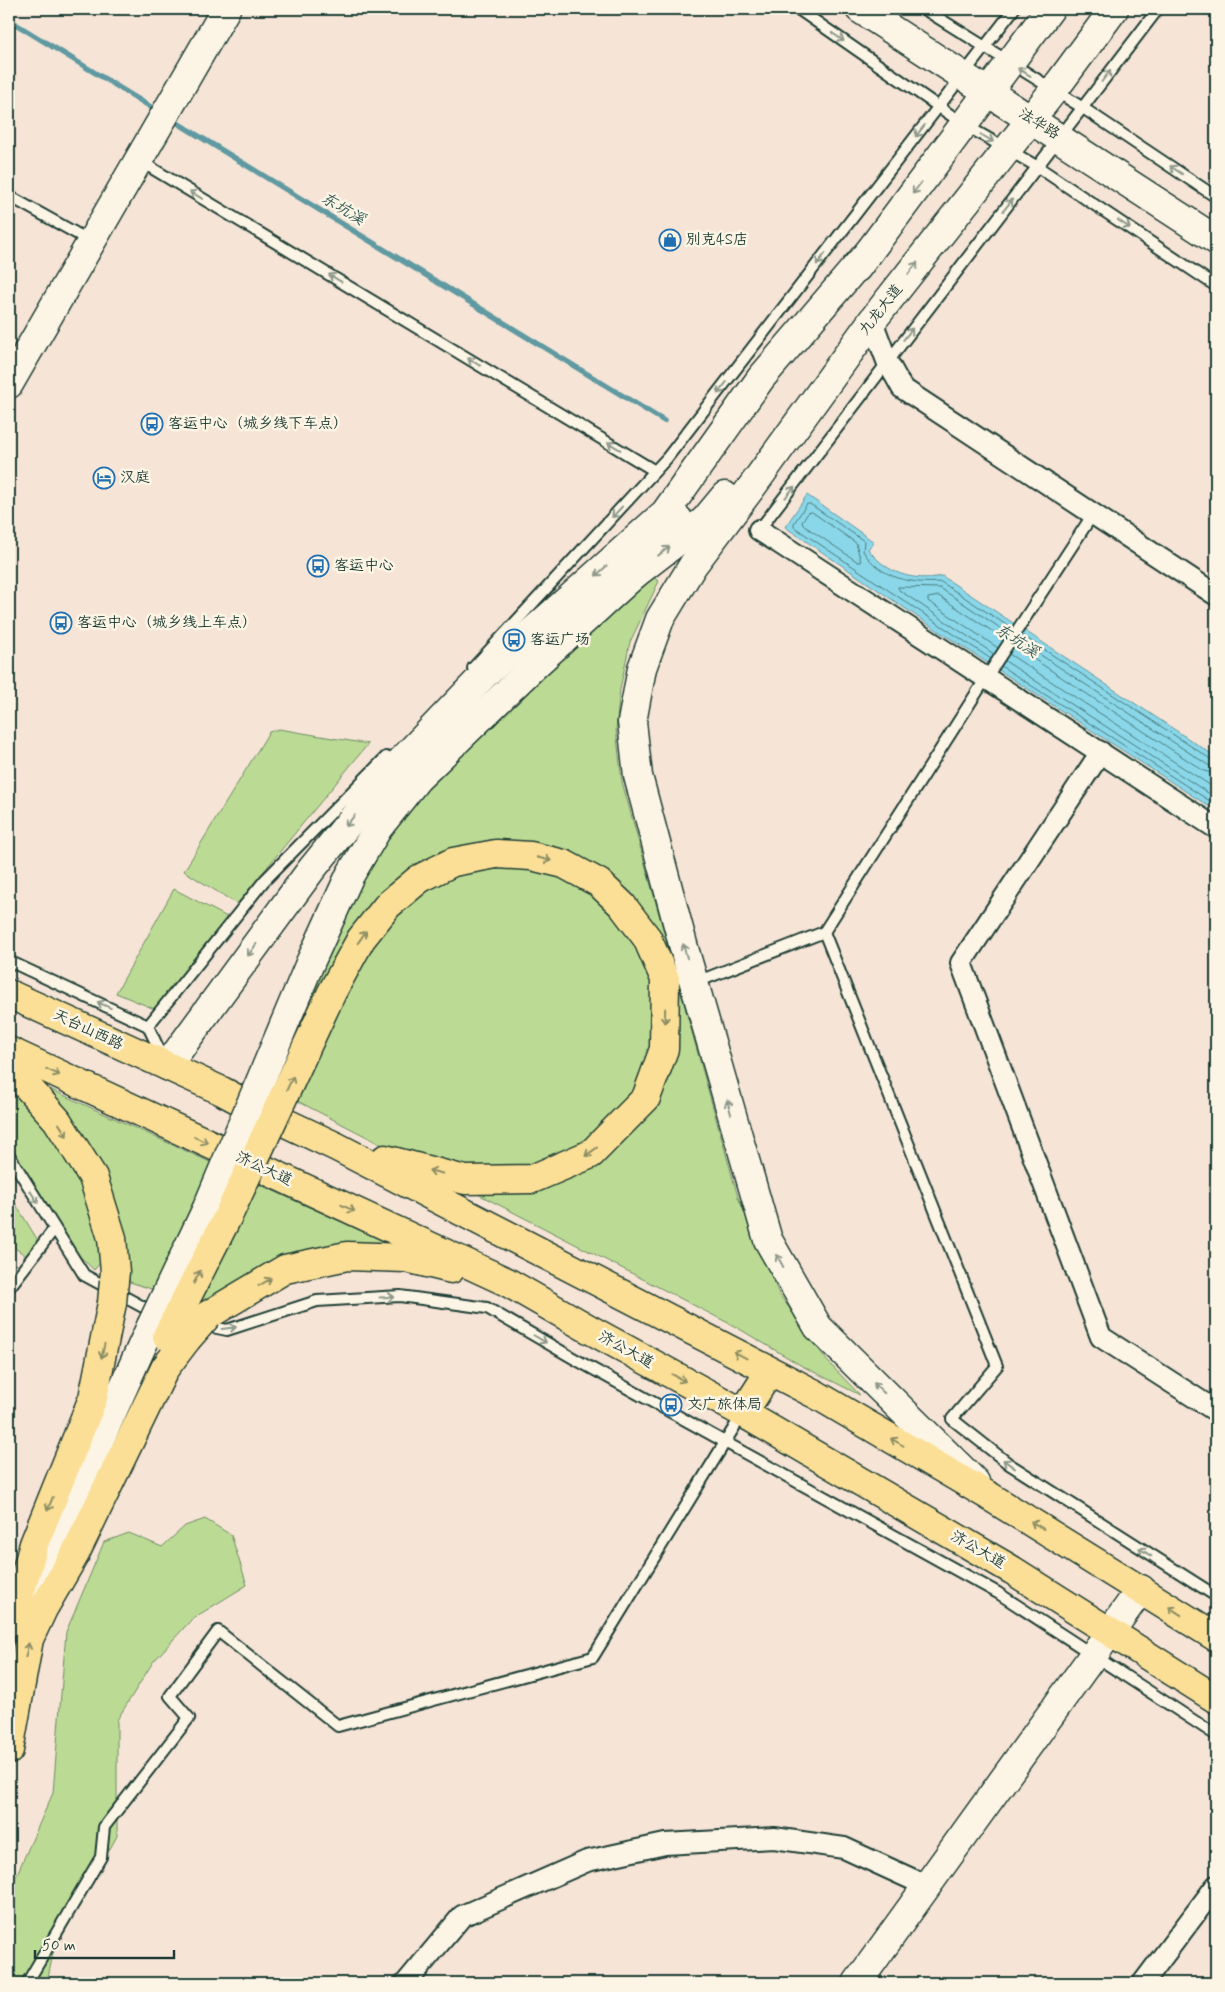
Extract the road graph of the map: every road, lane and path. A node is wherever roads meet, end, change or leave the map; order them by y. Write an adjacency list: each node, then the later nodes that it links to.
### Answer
1 (226, 9): 20 (main road)
2 (798, 9): 14 (lane, one-way to 14)
3 (860, 9): 11 (main road, 法华路)
4 (924, 9): 9 (lane)
5 (1014, 9): 9 (lane)
6 (1050, 9): 10 (main road)
7 (1114, 9): 12 (main road, 九龙大道)
8 (1158, 9): 15 (lane, one-way to 8)
9 (985, 48): 10 (lane); 11 (lane)
10 (1008, 63): 12 (lane, one-way to 10); 13 (main road)
11 (963, 76): 13 (main road, 法华路); 14 (lane)
12 (1054, 90): 15 (lane); 16 (main road, 九龙大道)
13 (987, 92): 16 (main road, 法华路); 17 (main road)
14 (939, 107): 17 (lane); 31 (lane, one-way to 31)
15 (1082, 108): 18 (lane); 23 (lane, one-way to 15)
16 (1031, 119): 18 (main road, 法华路); 19 (main road, 九龙大道)
17 (964, 125): 19 (lane, one-way to 19); 26 (main road, one-way to 26)
18 (1061, 137): 21 (lane); 24 (main road, 法华路)
19 (1007, 150): 21 (lane); 28 (main road, 九龙大道, one-way to 19)
20 (143, 152): 25 (main road); 31 (lane, one-way to 20)
21 (1038, 167): 27 (lane, one-way to 27); 29 (lane, one-way to 21)
22 (9, 196): 25 (lane)
23 (1216, 197)
24 (1216, 240)
25 (91, 242): 30 (main road)
26 (868, 253): 34 (main road); 48 (main road, one-way to 48)
27 (1216, 286)
28 (872, 321): 29 (street); 34 (main road, one-way to 28); 43 (main road, 九龙大道, one-way to 28)
29 (887, 361): 32 (street); 33 (lane, one-way to 29)
30 (9, 384)
31 (656, 471): 36 (lane, one-way to 36)
32 (1093, 514): 35 (street); 37 (lane)
33 (759, 530): 37 (street)
34 (635, 574): 54 (main road, bridge)
35 (1216, 595)
36 (468, 673)
37 (986, 678): 39 (street); 41 (lane)
38 (393, 750): 45 (lane)
39 (1101, 752): 40 (street); 56 (street)
40 (1216, 828)
41 (824, 932): 43 (lane); 61 (lane, one-way to 41)
42 (9, 961): 45 (lane, one-way to 42)
43 (694, 983): 59 (main road, 九龙大道, one-way to 43)
44 (9, 994): 48 (main road, 天台山西路)
45 (148, 1026): 48 (lane)
46 (9, 1051): 52 (main road, 济公大道, one-way to 52)
47 (9, 1066): 62 (main road, one-way to 62)
48 (167, 1066): 49 (main road)
49 (337, 1147): 54 (main road, one-way to 49, bridge); 55 (main road, one-way to 49)
50 (9, 1155): 51 (lane, one-way to 51)
51 (54, 1228): 53 (lane); 58 (lane, one-way to 58)
52 (508, 1282): 54 (main road, one-way to 52, bridge); 57 (main road, 济公大道, one-way to 57)
53 (9, 1288)
54 (168, 1334): 62 (main road); 62 (main road); 62 (main road)
55 (770, 1371): 57 (main road); 59 (main road, one-way to 55)
56 (1216, 1412)
57 (743, 1413): 58 (lane); 63 (main road, 济公大道)
58 (727, 1442): 65 (lane); 71 (lane)
59 (989, 1496): 60 (main road, one-way to 59)
60 (1141, 1589): 63 (main road); 64 (main road, one-way to 60)
61 (1216, 1596)
62 (23, 1611): 68 (main road, one-way to 62)
63 (1111, 1632): 65 (main road); 66 (main road, 济公大道)
64 (1216, 1637)
65 (1095, 1654): 67 (lane); 69 (main road)
66 (1216, 1699)
67 (1216, 1734)
68 (9, 1750)
69 (927, 1886): 72 (street); 73 (main road)
70 (1216, 1886): 74 (street)
71 (27, 1983)
72 (406, 1983)
73 (857, 1983)
74 (1143, 1983)

